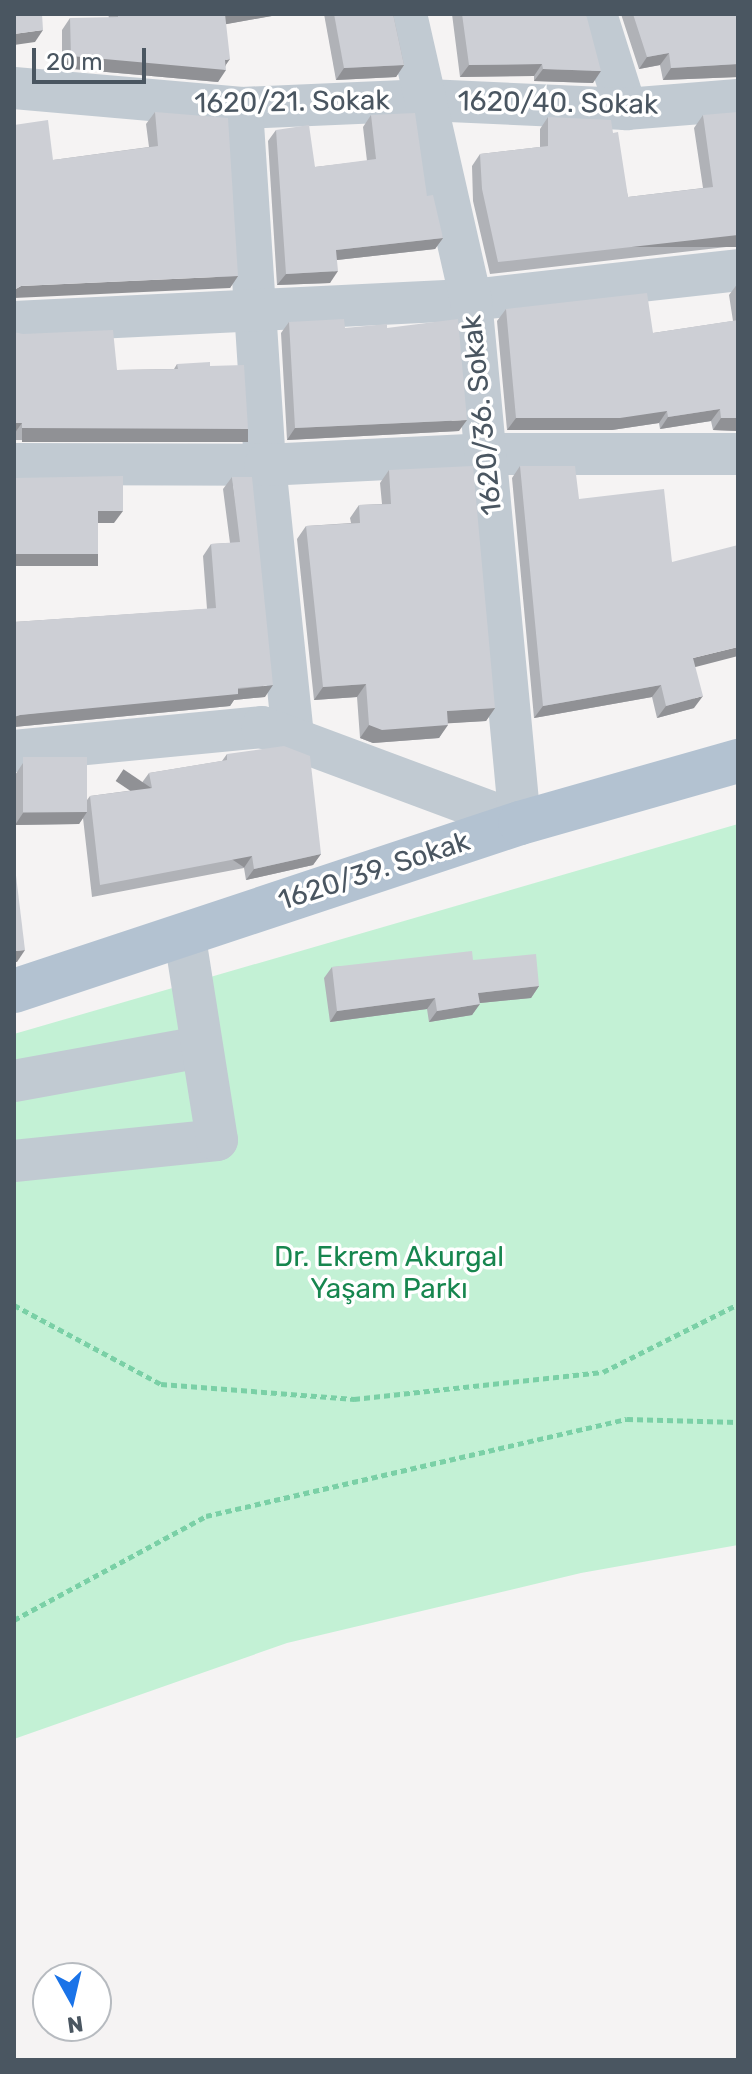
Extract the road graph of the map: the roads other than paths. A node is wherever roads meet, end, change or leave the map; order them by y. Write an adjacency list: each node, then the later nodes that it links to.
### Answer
1 (406, 14): 4 (street, 1620/36. Sokak)
2 (596, 14): 7 (street)
3 (14, 88): 6 (street, 1620/21. Sokak)
4 (427, 100): 6 (street, 1620/21. Sokak); 7 (street, 1620/40. Sokak); 9 (street, 1620/36. Sokak)
5 (738, 100): 7 (street, 1620/40. Sokak)
6 (242, 108): 10 (street)
7 (626, 109)
8 (738, 270): 9 (street)
9 (471, 300): 10 (street); 12 (street, 1620/36. Sokak)
10 (254, 314): 11 (street); 14 (street)
11 (14, 322)
12 (489, 454): 14 (street); 15 (street); 19 (street, 1620/36. Sokak)
13 (14, 464): 14 (street)
14 (265, 465): 16 (street)
15 (735, 466)
16 (293, 735): 17 (street); 19 (street)
17 (14, 751)
18 (738, 761): 19 (main road, 1620/39. Sokak)
19 (520, 823): 20 (main road, 1620/39. Sokak)
20 (185, 937): 21 (main road, 1620/39. Sokak); 22 (street)
21 (14, 991)
22 (201, 1047): 23 (street); 24 (street)
23 (14, 1081)
24 (14, 1161)

